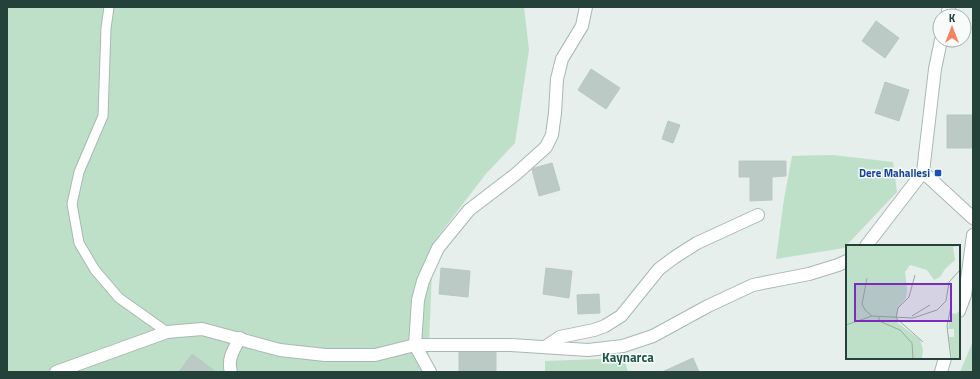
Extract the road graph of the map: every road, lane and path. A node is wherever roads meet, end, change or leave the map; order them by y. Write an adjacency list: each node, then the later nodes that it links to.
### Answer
1 (109, 7): 11 (lane)
2 (586, 7): 13 (street)
3 (939, 48): 4 (street)
4 (924, 172): 6 (street); 8 (street)
5 (758, 215): 14 (street)
6 (973, 218)
7 (973, 235): 10 (street)
8 (867, 245)
9 (846, 261): 14 (street)
10 (960, 308)
11 (167, 332): 12 (street); 16 (street)
12 (240, 338): 13 (street); 17 (street)
13 (415, 345): 14 (street); 18 (street)
14 (545, 347)
15 (945, 359): 19 (street)
16 (56, 372)
17 (231, 372)
18 (430, 372)
19 (941, 372)

